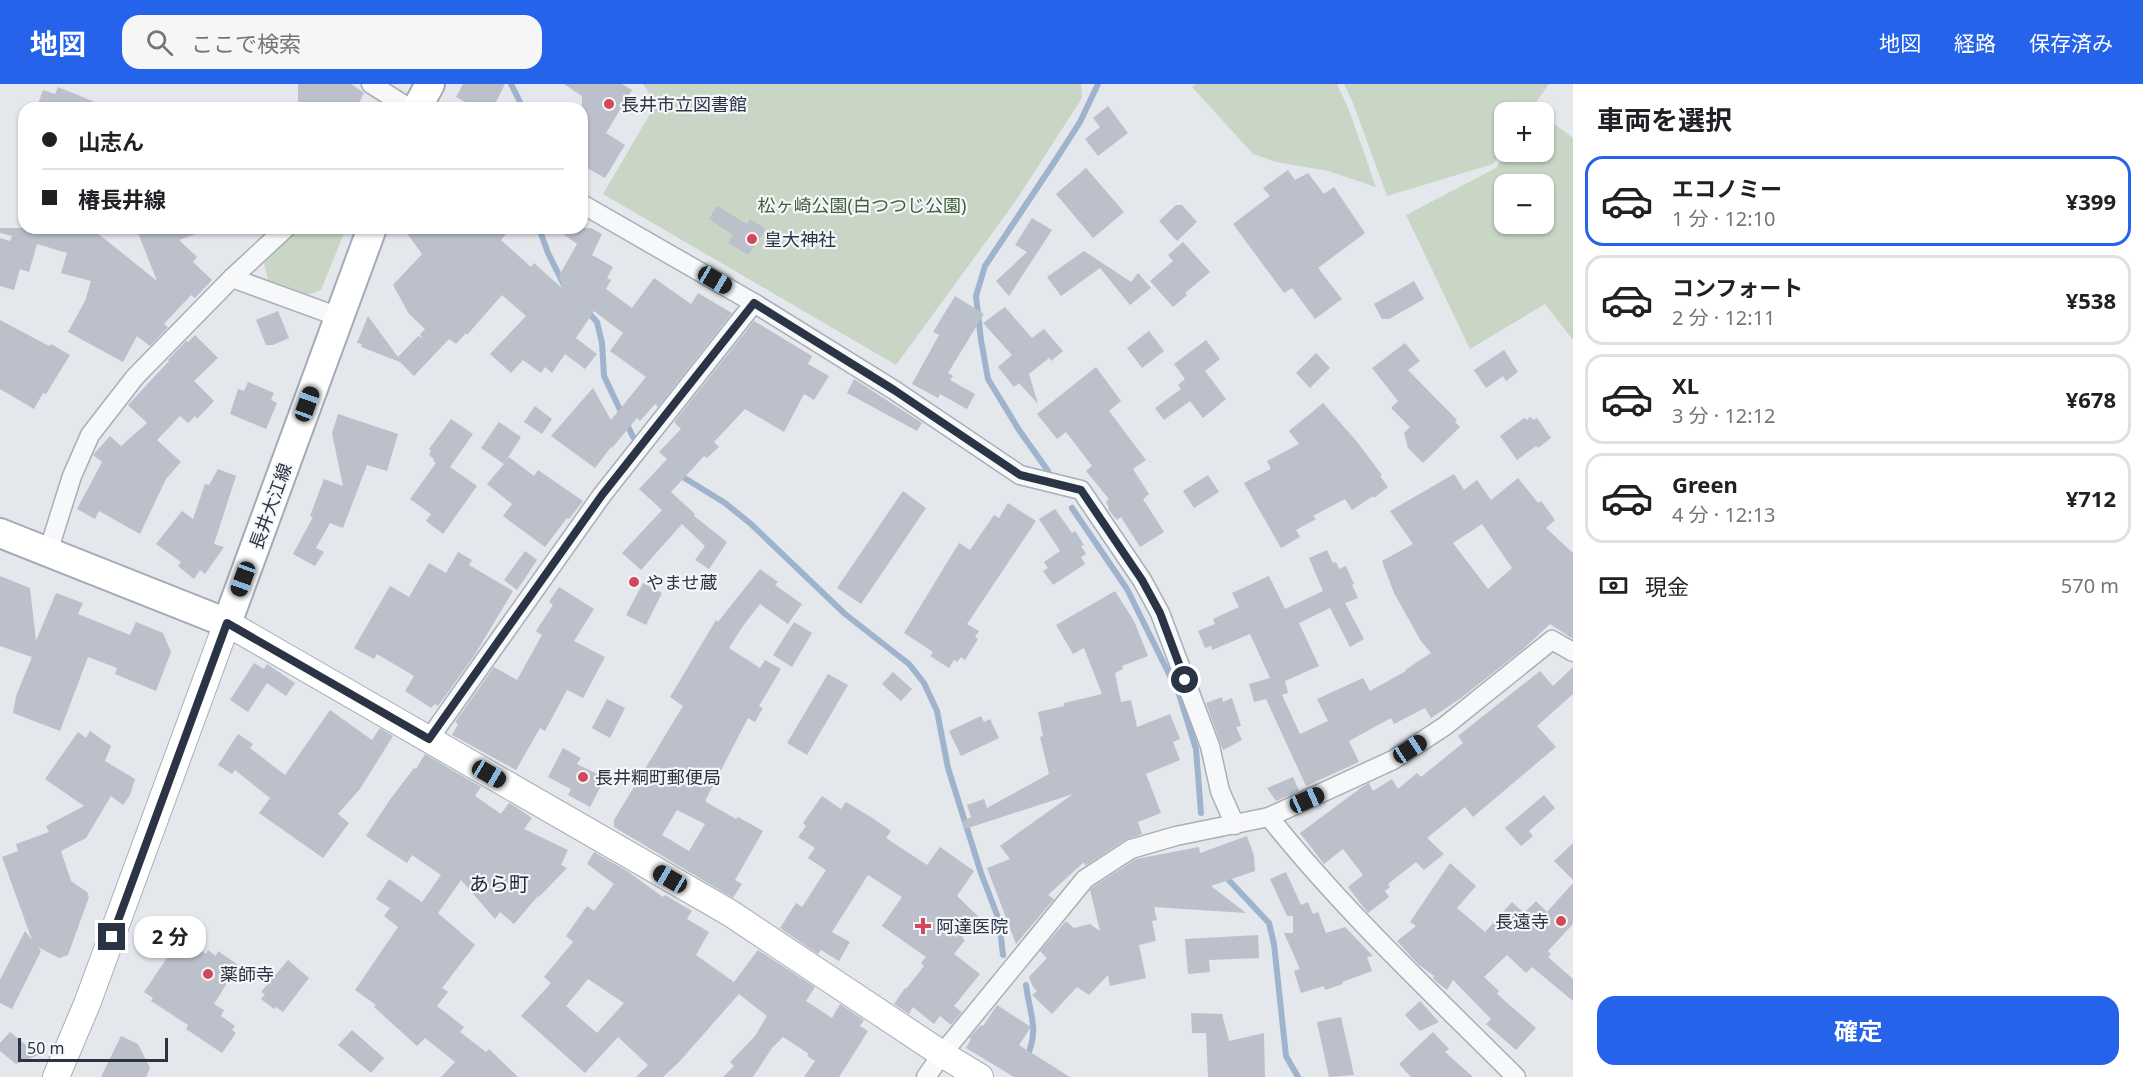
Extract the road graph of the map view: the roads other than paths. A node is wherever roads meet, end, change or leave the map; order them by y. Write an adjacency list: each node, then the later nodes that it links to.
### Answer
1 (372, 84): 3 (street)
2 (430, 84): 4 (main road)
3 (400, 102)
4 (420, 102)
5 (588, 207): 9 (street)
6 (280, 234): 8 (street)
7 (370, 234): 10 (main road, 長井大江線)
8 (232, 278): 10 (street); 12 (street)
9 (754, 303): 15 (street); 17 (street)
10 (339, 317): 13 (main road, 長井大江線)
11 (0, 533): 12 (main road)
12 (48, 552): 13 (main road)
13 (227, 623): 15 (street); 19 (street)
14 (1573, 652): 16 (street)
15 (429, 739): 18 (street)
16 (1269, 817): 17 (street); 22 (street)
17 (1235, 825): 18 (street)
18 (942, 1054): 20 (street); 21 (street)
19 (56, 1077)
20 (927, 1077)
21 (980, 1077)
22 (1516, 1077)

